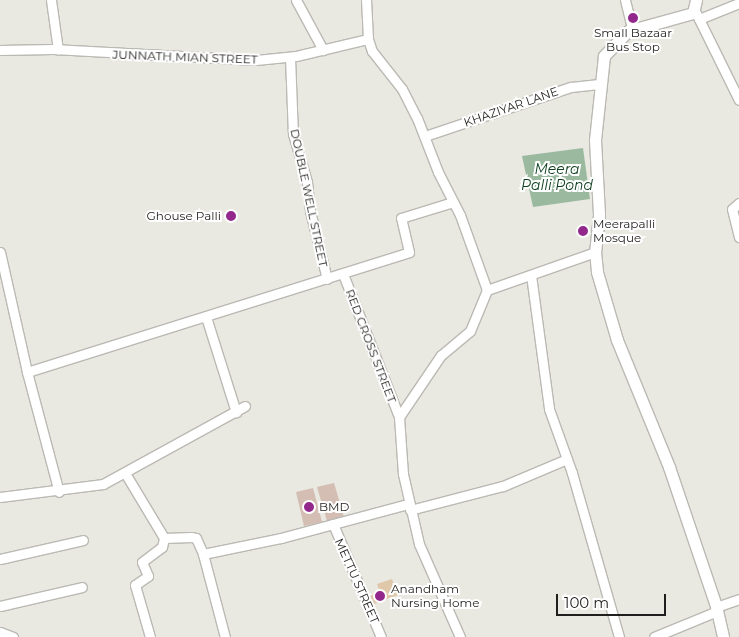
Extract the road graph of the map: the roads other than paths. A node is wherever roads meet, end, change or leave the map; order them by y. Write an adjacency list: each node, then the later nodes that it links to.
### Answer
1 (51, 0): 10 (street)
2 (296, 0): 11 (street)
3 (366, 0): 8 (street)
4 (625, 0): 7 (street)
5 (739, 4): 6 (street)
6 (697, 10): 7 (street); 14 (street)
7 (632, 29): 13 (street)
8 (368, 39): 11 (street, JUNNATH MIAN STREET); 15 (street)
9 (0, 50): 10 (street, JUNNATH MIAN STREET)
10 (58, 50): 12 (street, JUNNATH MIAN STREET)
11 (322, 50): 12 (street, JUNNATH MIAN STREET)
12 (290, 57): 24 (street, DOUBLE WELL STREET)
13 (599, 84): 15 (street, KHAZIYAR LANE); 20 (street)
14 (739, 100)
15 (425, 136): 16 (street)
16 (453, 202): 22 (street); 25 (street)
17 (739, 203): 18 (street)
18 (739, 237)
19 (0, 252): 21 (street)
20 (595, 252): 23 (street); 44 (street)
21 (1, 265): 27 (street)
22 (343, 274): 24 (street); 30 (street, RED CROSS STREET)
23 (531, 275): 25 (street); 31 (street)
24 (327, 279): 26 (street)
25 (487, 290): 30 (street)
26 (206, 317): 27 (street); 29 (street)
27 (27, 372): 33 (street)
28 (245, 406): 29 (street)
29 (236, 412): 32 (street)
30 (399, 417): 35 (street)
31 (567, 460): 35 (street); 51 (street)
32 (125, 474): 33 (street); 37 (street)
33 (60, 492): 34 (street)
34 (0, 497)
35 (409, 507): 36 (street); 50 (street)
36 (333, 524): 39 (street); 49 (street, METTU STREET)
37 (164, 538): 39 (street); 47 (street)
38 (83, 540): 40 (street)
39 (203, 554): 48 (street)
40 (0, 559)
41 (82, 587): 43 (street)
42 (738, 600): 44 (street)
43 (0, 606)
44 (717, 609): 52 (street); 53 (street)
45 (0, 632): 46 (street)
46 (12, 637)
47 (150, 637)
48 (225, 637)
49 (381, 637)
50 (460, 637)
51 (619, 637)
52 (654, 637)
53 (723, 637)

